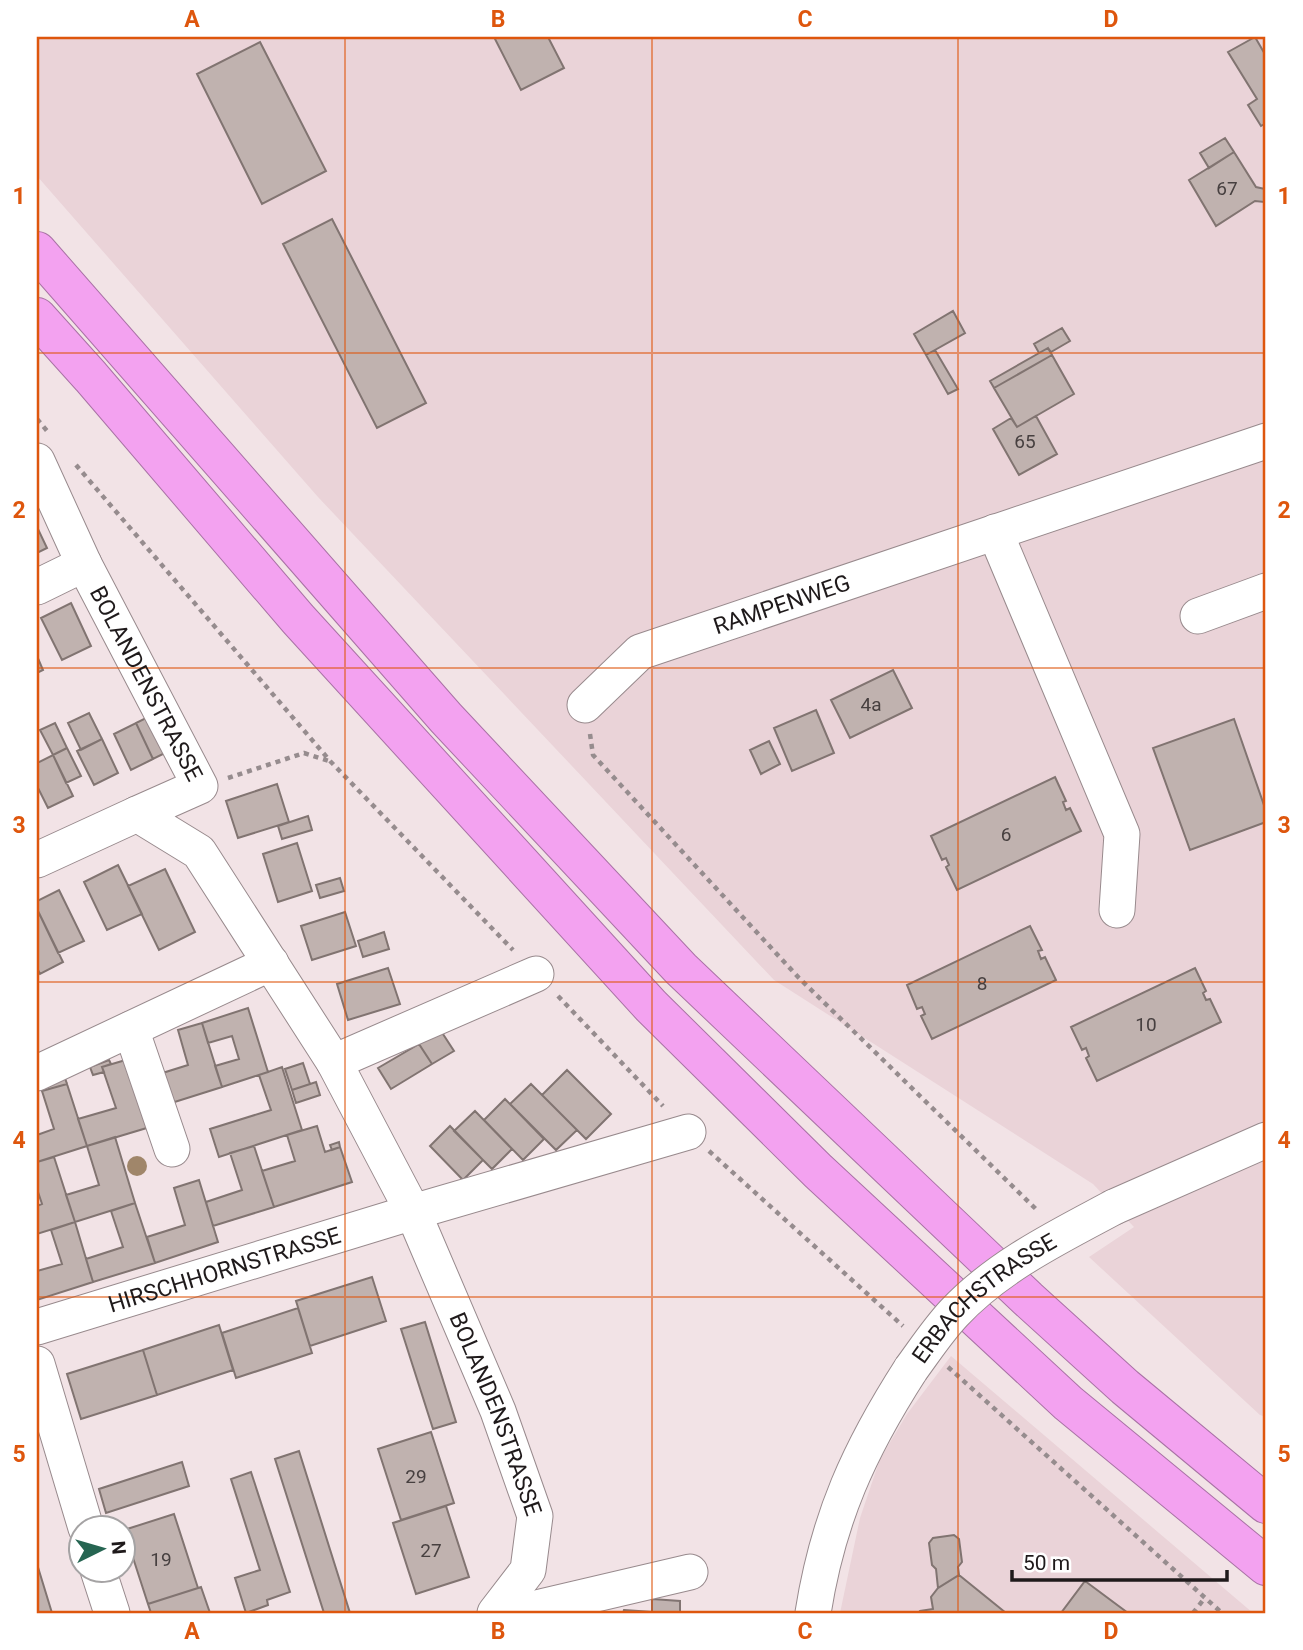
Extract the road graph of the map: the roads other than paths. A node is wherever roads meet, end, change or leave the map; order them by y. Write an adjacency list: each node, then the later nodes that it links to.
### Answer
1 (37, 251): 25 (highway)
2 (37, 317): 27 (highway)
3 (1266, 441): 5 (street, RAMPENWEG)
4 (46, 451): 6 (street, BOLANDENSTRASSE)
5 (995, 532): 10 (street, RAMPENWEG); 13 (street)
6 (84, 564): 7 (street); 11 (street, BOLANDENSTRASSE)
7 (37, 587)
8 (1266, 591): 9 (street)
9 (1198, 616)
10 (585, 705)
11 (137, 814): 12 (street); 14 (street, BOLANDENSTRASSE)
12 (37, 860)
13 (1117, 910)
14 (271, 963): 16 (street); 17 (street, BOLANDENSTRASSE)
15 (536, 974): 17 (street)
16 (131, 1029): 18 (street); 21 (street)
17 (334, 1062): 22 (street, BOLANDENSTRASSE)
18 (37, 1073)
19 (688, 1132): 22 (street)
20 (1266, 1140): 33 (street, ERBACHSTRASSE, bridge)
21 (172, 1149)
22 (413, 1212): 23 (street, HIRSCHHORNSTRASSE); 31 (street, BOLANDENSTRASSE)
23 (37, 1327)
24 (37, 1364): 26 (street)
25 (1266, 1504)
26 (82, 1514)
27 (1266, 1566)
28 (690, 1572): 32 (street)
29 (103, 1584): 30 (street)
30 (112, 1613)
31 (495, 1613)
32 (515, 1613)
33 (813, 1613)

